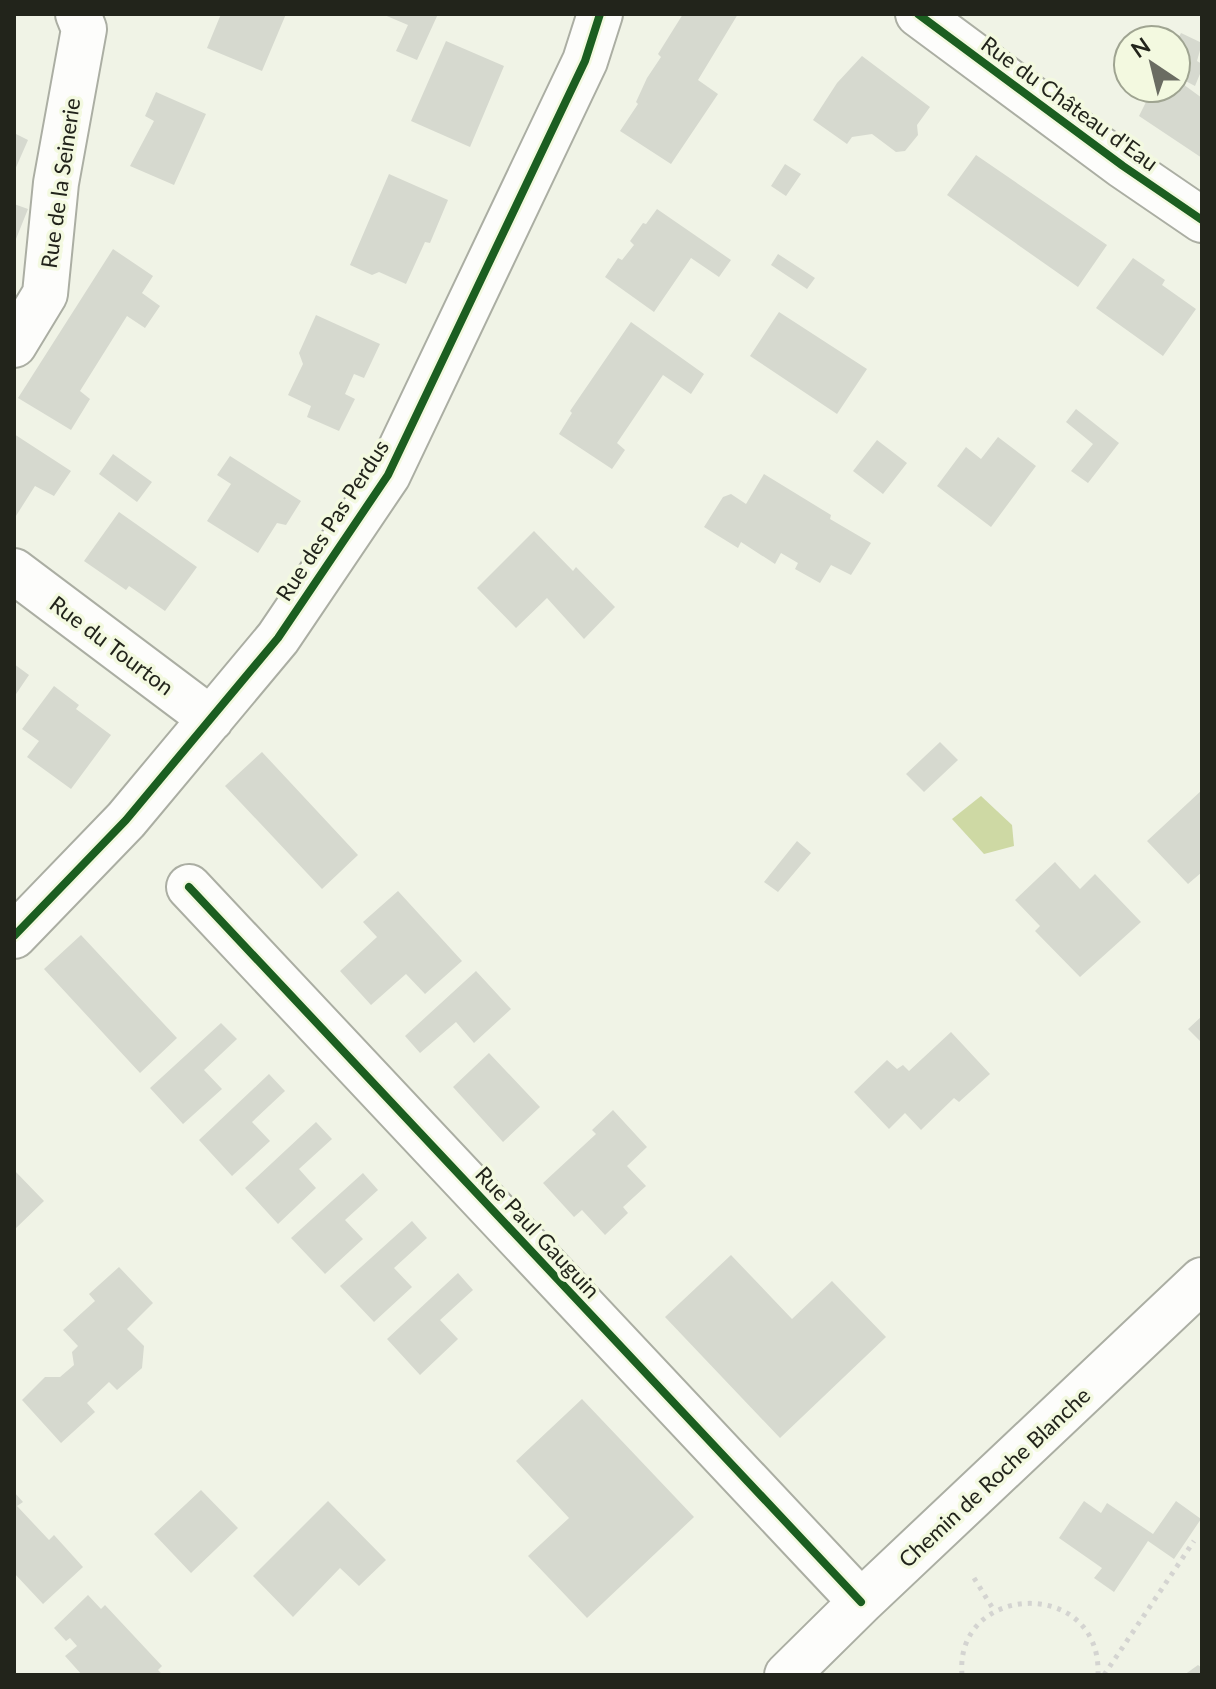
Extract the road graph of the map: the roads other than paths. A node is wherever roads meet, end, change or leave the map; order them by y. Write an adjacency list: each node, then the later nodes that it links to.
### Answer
1 (78, 14): 5 (street, Rue de la Seinerie)
2 (600, 14): 7 (street, Rue des Pas Perdus)
3 (918, 14): 4 (street, Rue du Château d'Eau)
4 (1202, 220)
5 (14, 345)
6 (14, 571): 7 (street, Rue du Tourton)
7 (211, 719): 9 (street, Rue des Pas Perdus)
8 (189, 887): 11 (street, Rue Paul Gauguin)
9 (14, 936)
10 (1202, 1280): 11 (street, Chemin de Roche Blanche)
11 (861, 1602): 12 (street, Chemin de Roche Blanche)
12 (787, 1675)

